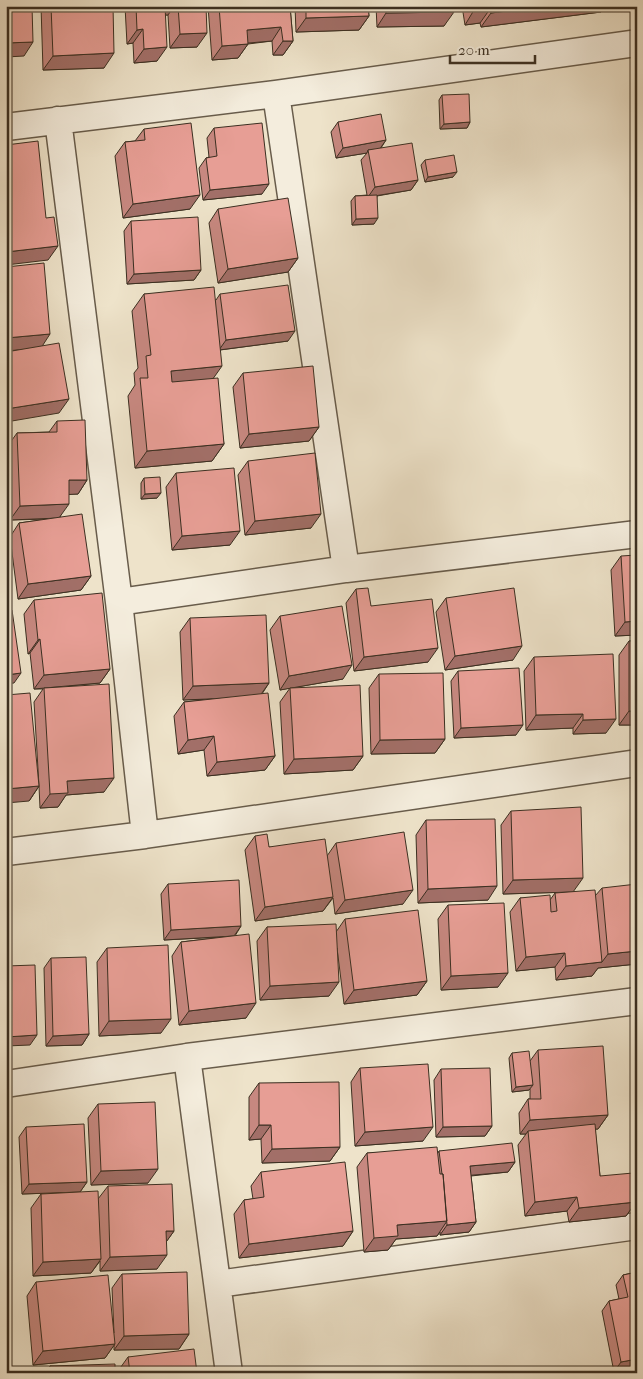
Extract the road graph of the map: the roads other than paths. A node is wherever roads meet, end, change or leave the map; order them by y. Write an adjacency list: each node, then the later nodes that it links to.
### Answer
1 (637, 43): 2 (street)
2 (276, 94): 3 (street); 6 (street)
3 (58, 120): 4 (street); 7 (street)
4 (6, 127)
5 (637, 534): 6 (street)
6 (346, 569): 7 (street)
7 (119, 602): 9 (street)
8 (637, 763): 9 (street)
9 (145, 835): 10 (street)
10 (6, 852)
11 (637, 1002): 12 (street)
12 (187, 1057): 13 (street); 15 (street)
13 (6, 1084)
14 (637, 1226): 15 (street)
15 (218, 1284): 16 (street)
16 (229, 1373)

